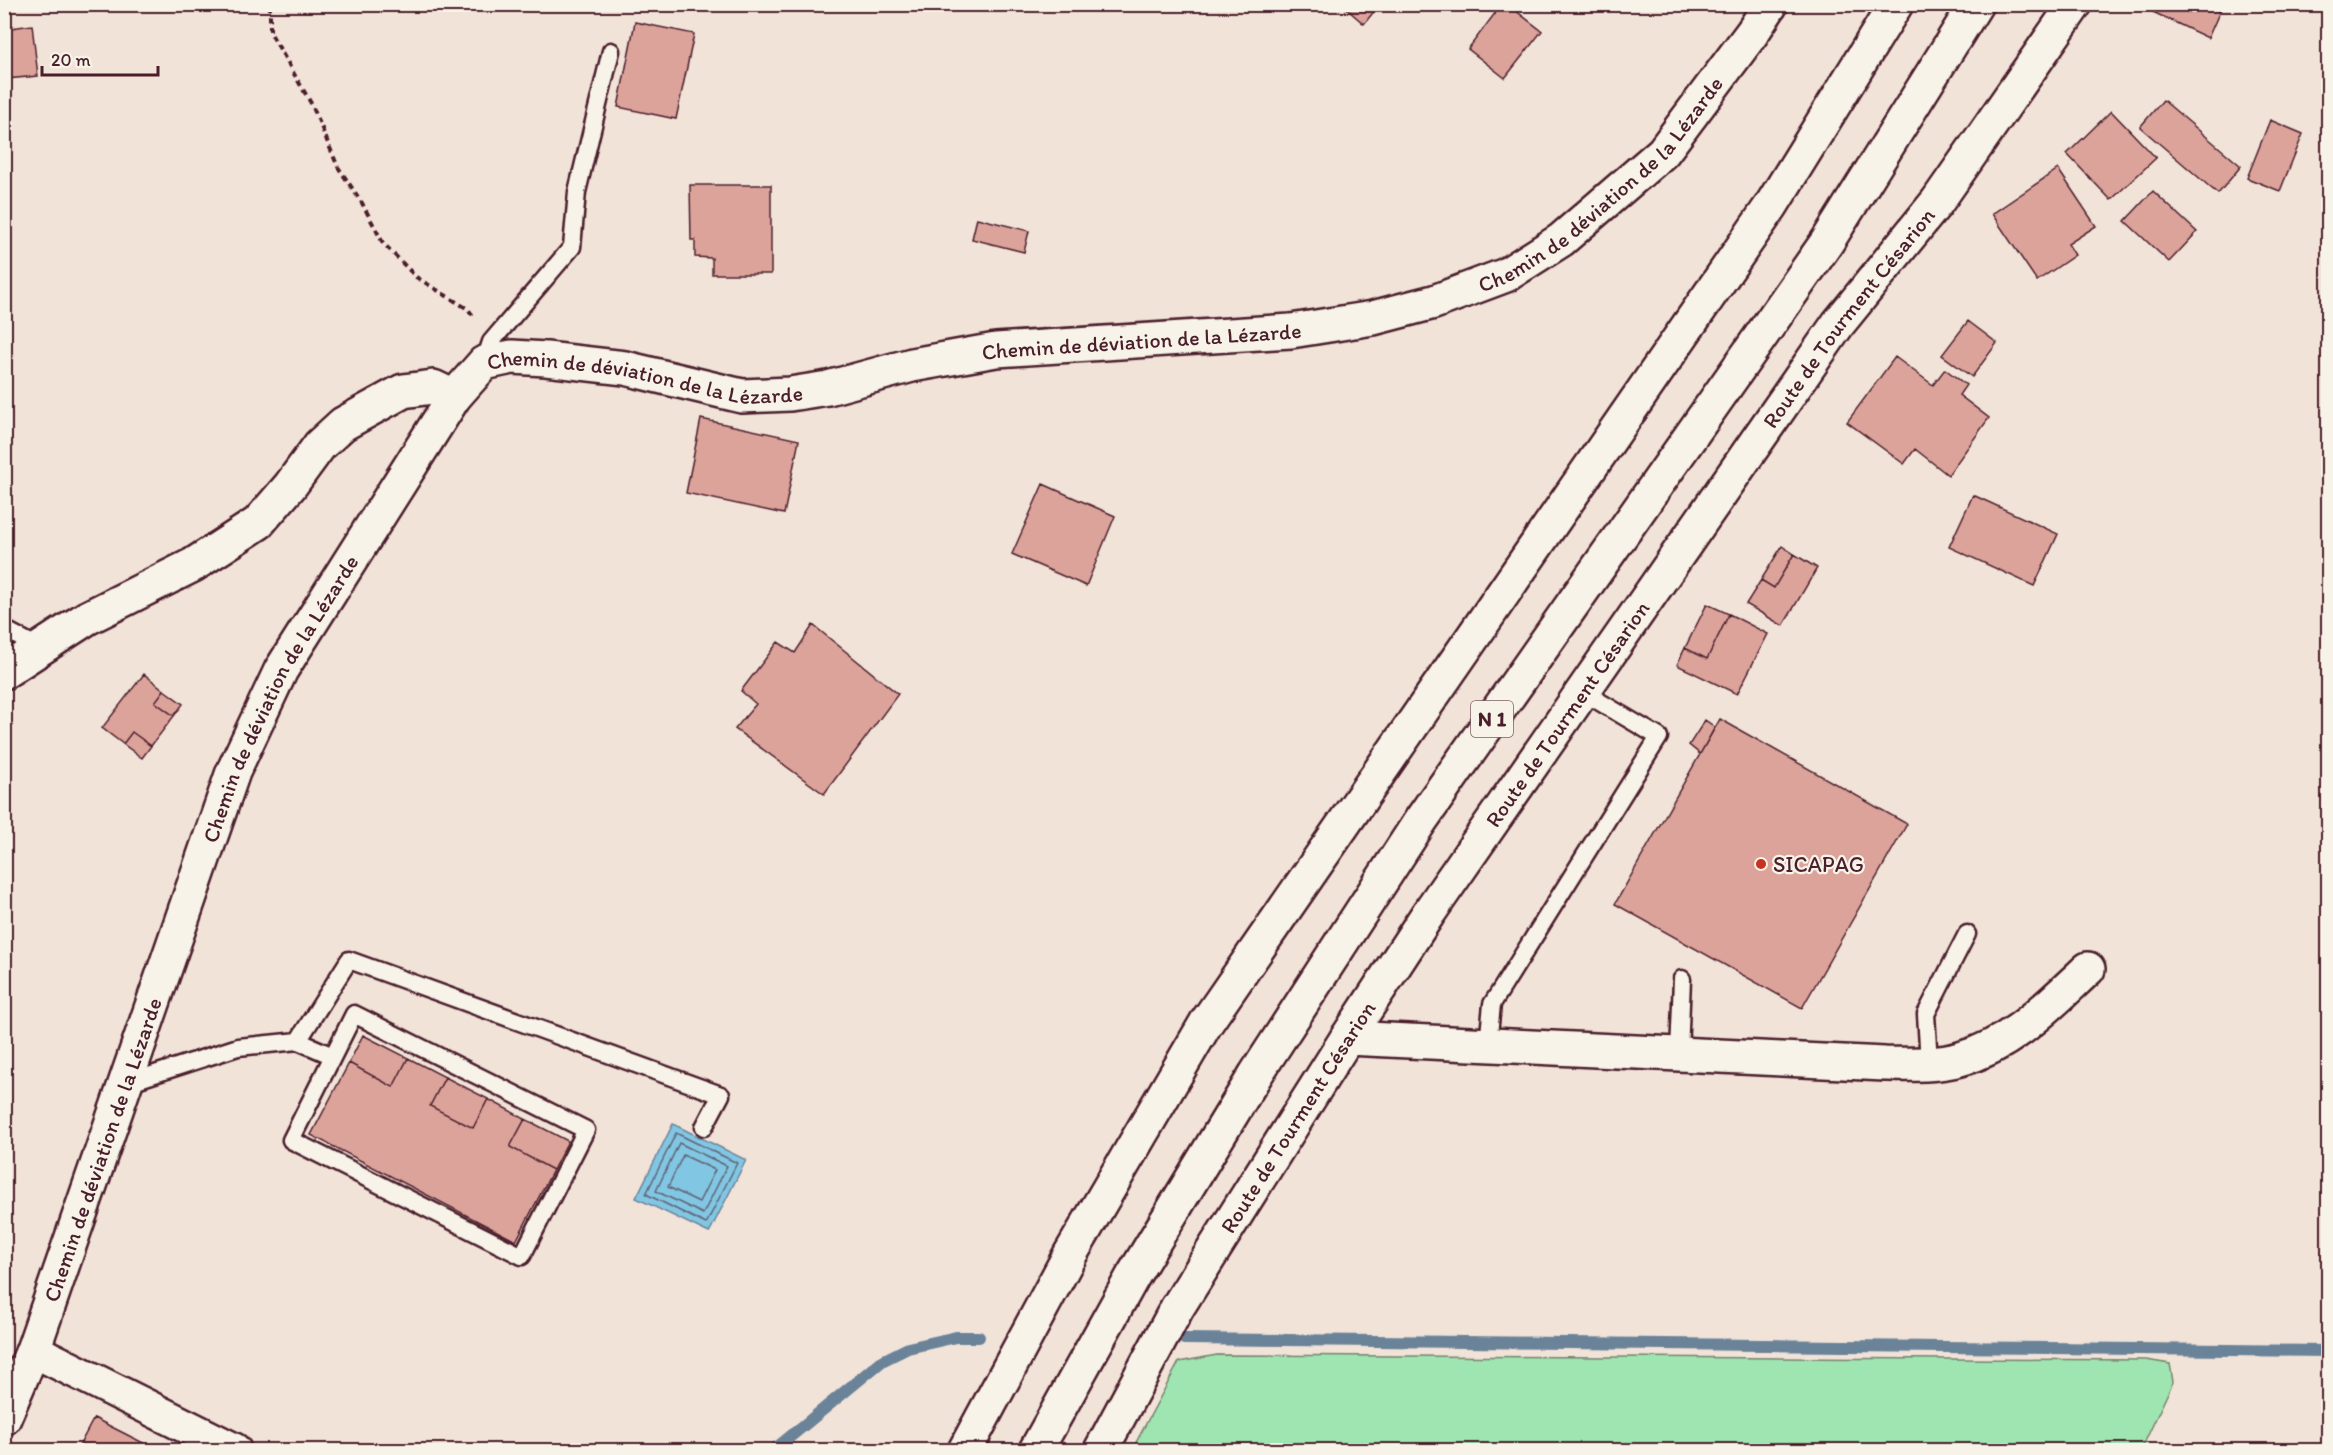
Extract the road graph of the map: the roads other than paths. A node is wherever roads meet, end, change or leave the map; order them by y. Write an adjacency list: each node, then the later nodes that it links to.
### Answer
1 (1771, 4): 6 (main road, Chemin de déviation de la Lézarde)
2 (1896, 4): 27 (main road)
3 (1976, 4): 23 (main road, N 1)
4 (2075, 4): 11 (main road, Route de Tourment Césarion)
5 (610, 51): 6 (lane)
6 (488, 352): 7 (main road, Chemin de déviation de la Lézarde)
7 (454, 397): 9 (main road); 21 (main road, Chemin de déviation de la Lézarde)
8 (4, 629): 9 (lane)
9 (40, 648): 10 (main road)
10 (4, 672)
11 (1583, 692): 15 (main road, Route de Tourment Césarion); 17 (lane)
12 (1966, 934): 20 (lane)
13 (2088, 969): 20 (main road)
14 (1682, 979): 18 (lane)
15 (1347, 1038): 17 (main road); 30 (main road, Route de Tourment Césarion)
16 (298, 1041): 19 (lane); 21 (lane); 22 (lane)
17 (1488, 1045): 18 (main road)
18 (1678, 1053): 20 (main road)
19 (333, 1056): 19 (lane)
20 (1929, 1063)
21 (124, 1084): 24 (main road, Chemin de déviation de la Lézarde)
22 (704, 1127)
23 (1106, 1325): 28 (main road, N 1); 29 (main road)
24 (33, 1350): 25 (main road, Chemin de déviation de la Lézarde); 26 (main road)
25 (4, 1418)
26 (234, 1450)
27 (965, 1450)
28 (1036, 1450)
29 (1053, 1450)
30 (1101, 1450)

